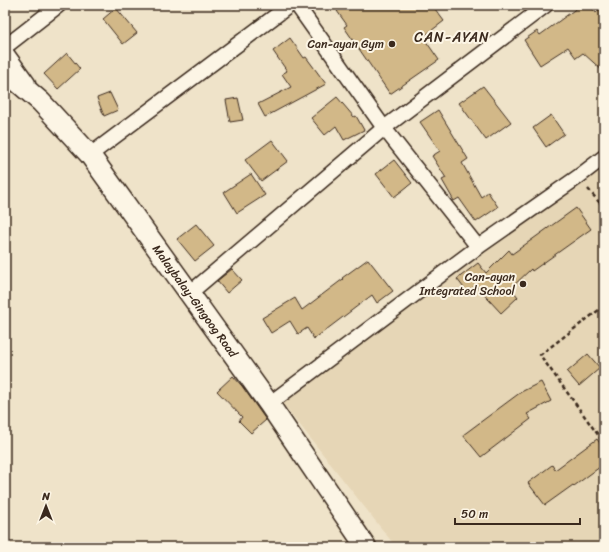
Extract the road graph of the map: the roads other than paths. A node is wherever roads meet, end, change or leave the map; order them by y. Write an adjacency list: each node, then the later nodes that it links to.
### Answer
1 (58, 5): 5 (street)
2 (290, 5): 10 (street)
3 (297, 5): 9 (street)
4 (546, 5): 9 (street)
5 (5, 47)
6 (5, 51): 8 (street)
7 (5, 71): 8 (main road, Malaybalay-Gingoog Road)
8 (41, 102): 10 (main road, Malaybalay-Gingoog Road)
9 (384, 128): 12 (street); 13 (street)
10 (90, 155): 13 (main road, Malaybalay-Gingoog Road)
11 (604, 157): 12 (street)
12 (478, 247): 14 (street)
13 (190, 293): 14 (main road, Malaybalay-Gingoog Road)
14 (269, 404): 15 (main road, Malaybalay-Gingoog Road)
15 (366, 547)

